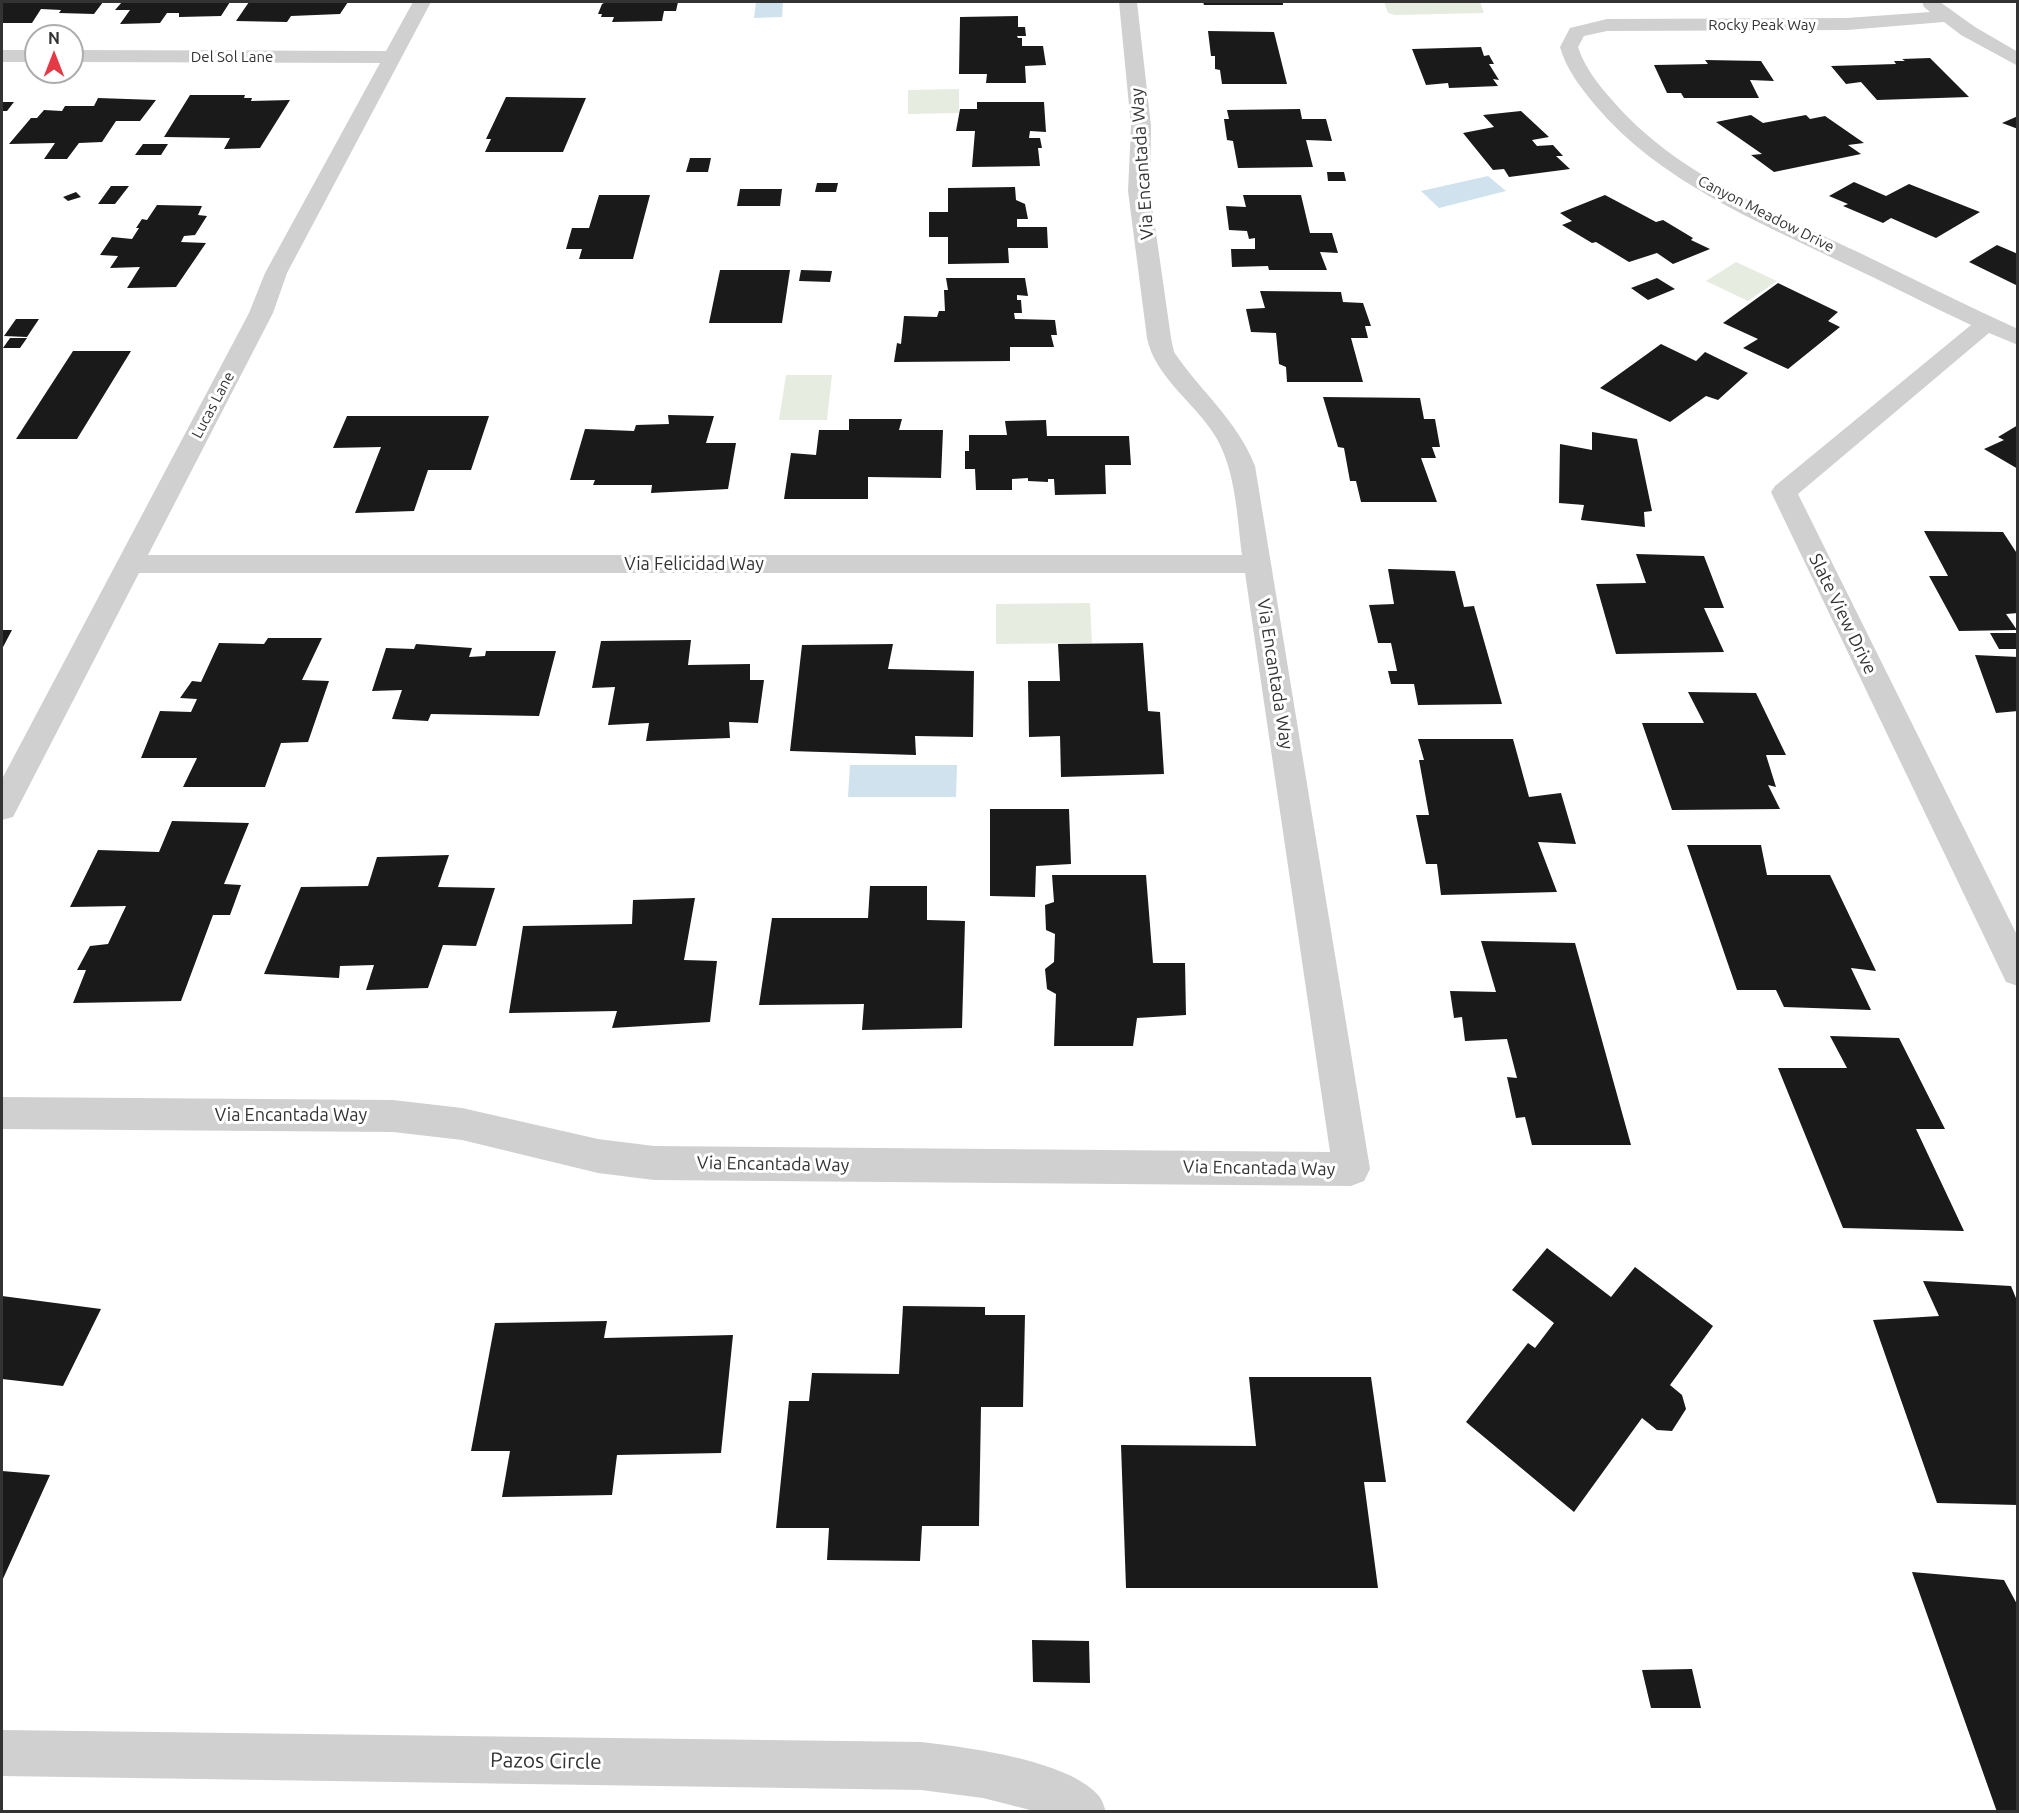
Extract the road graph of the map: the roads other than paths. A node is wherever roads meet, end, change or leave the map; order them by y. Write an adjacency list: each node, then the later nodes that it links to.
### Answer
1 (422, 2): 9 (street, Lucas Lane)
2 (1128, 2): 14 (street, Via Encantada Way)
3 (1929, 2): 4 (street)
4 (1947, 16): 5 (street, Rocky Peak Way); 10 (street)
5 (1577, 32): 11 (street, Canyon Meadow Drive)
6 (2, 56): 7 (street)
7 (24, 56)
8 (84, 56): 9 (street, Del Sol Lane)
9 (392, 57): 13 (street, Lucas Lane)
10 (2018, 60)
11 (1986, 324): 12 (street, Canyon Meadow Drive); 16 (street, Slate View Drive)
12 (2018, 339)
13 (129, 564): 14 (street, Via Felicidad Way); 15 (street, Lucas Lane)
14 (1258, 564): 17 (street, Via Encantada Way)
15 (4, 800)
16 (2018, 972)
17 (2, 1113)
18 (2, 1753): 19 (street, Pazos Circle)
19 (1082, 1812)

